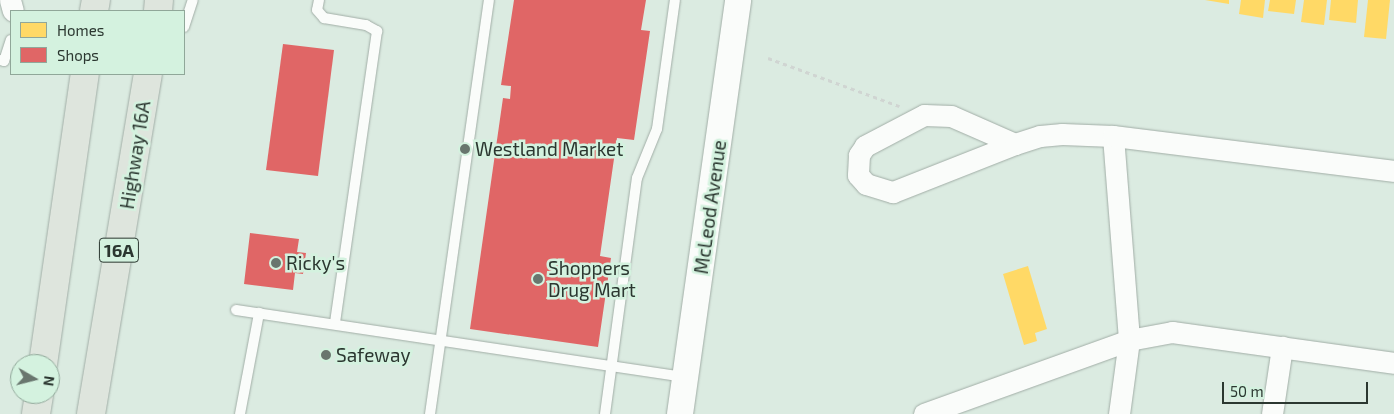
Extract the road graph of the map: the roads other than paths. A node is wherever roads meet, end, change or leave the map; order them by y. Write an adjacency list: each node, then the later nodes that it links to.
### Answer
1 (193, 0): 6 (lane)
2 (319, 0): 16 (lane)
3 (488, 0): 17 (lane)
4 (675, 0): 22 (lane)
5 (738, 0): 23 (street, McLeod Avenue)
6 (185, 24)
7 (10, 43): 8 (lane)
8 (0, 60)
9 (85, 75): 20 (main road)
10 (149, 78): 25 (main road, Highway 16A / 16A)
11 (1113, 136): 12 (street); 13 (street); 18 (street)
12 (1015, 144): 12 (street)
13 (1394, 172)
14 (236, 310): 15 (lane)
15 (260, 313): 16 (lane); 26 (lane)
16 (334, 324): 17 (lane)
17 (441, 339): 22 (lane); 27 (lane)
18 (1129, 340): 19 (street); 24 (street); 31 (street)
19 (1282, 347): 21 (street); 32 (street)
20 (44, 354)
21 (1394, 362)
22 (611, 365): 23 (lane); 28 (lane)
23 (686, 377): 29 (street, McLeod Avenue)
24 (956, 408): 30 (street)
25 (91, 414)
26 (240, 414)
27 (430, 414)
28 (604, 414)
29 (680, 414)
30 (924, 414)
31 (1119, 414)
32 (1272, 414)

